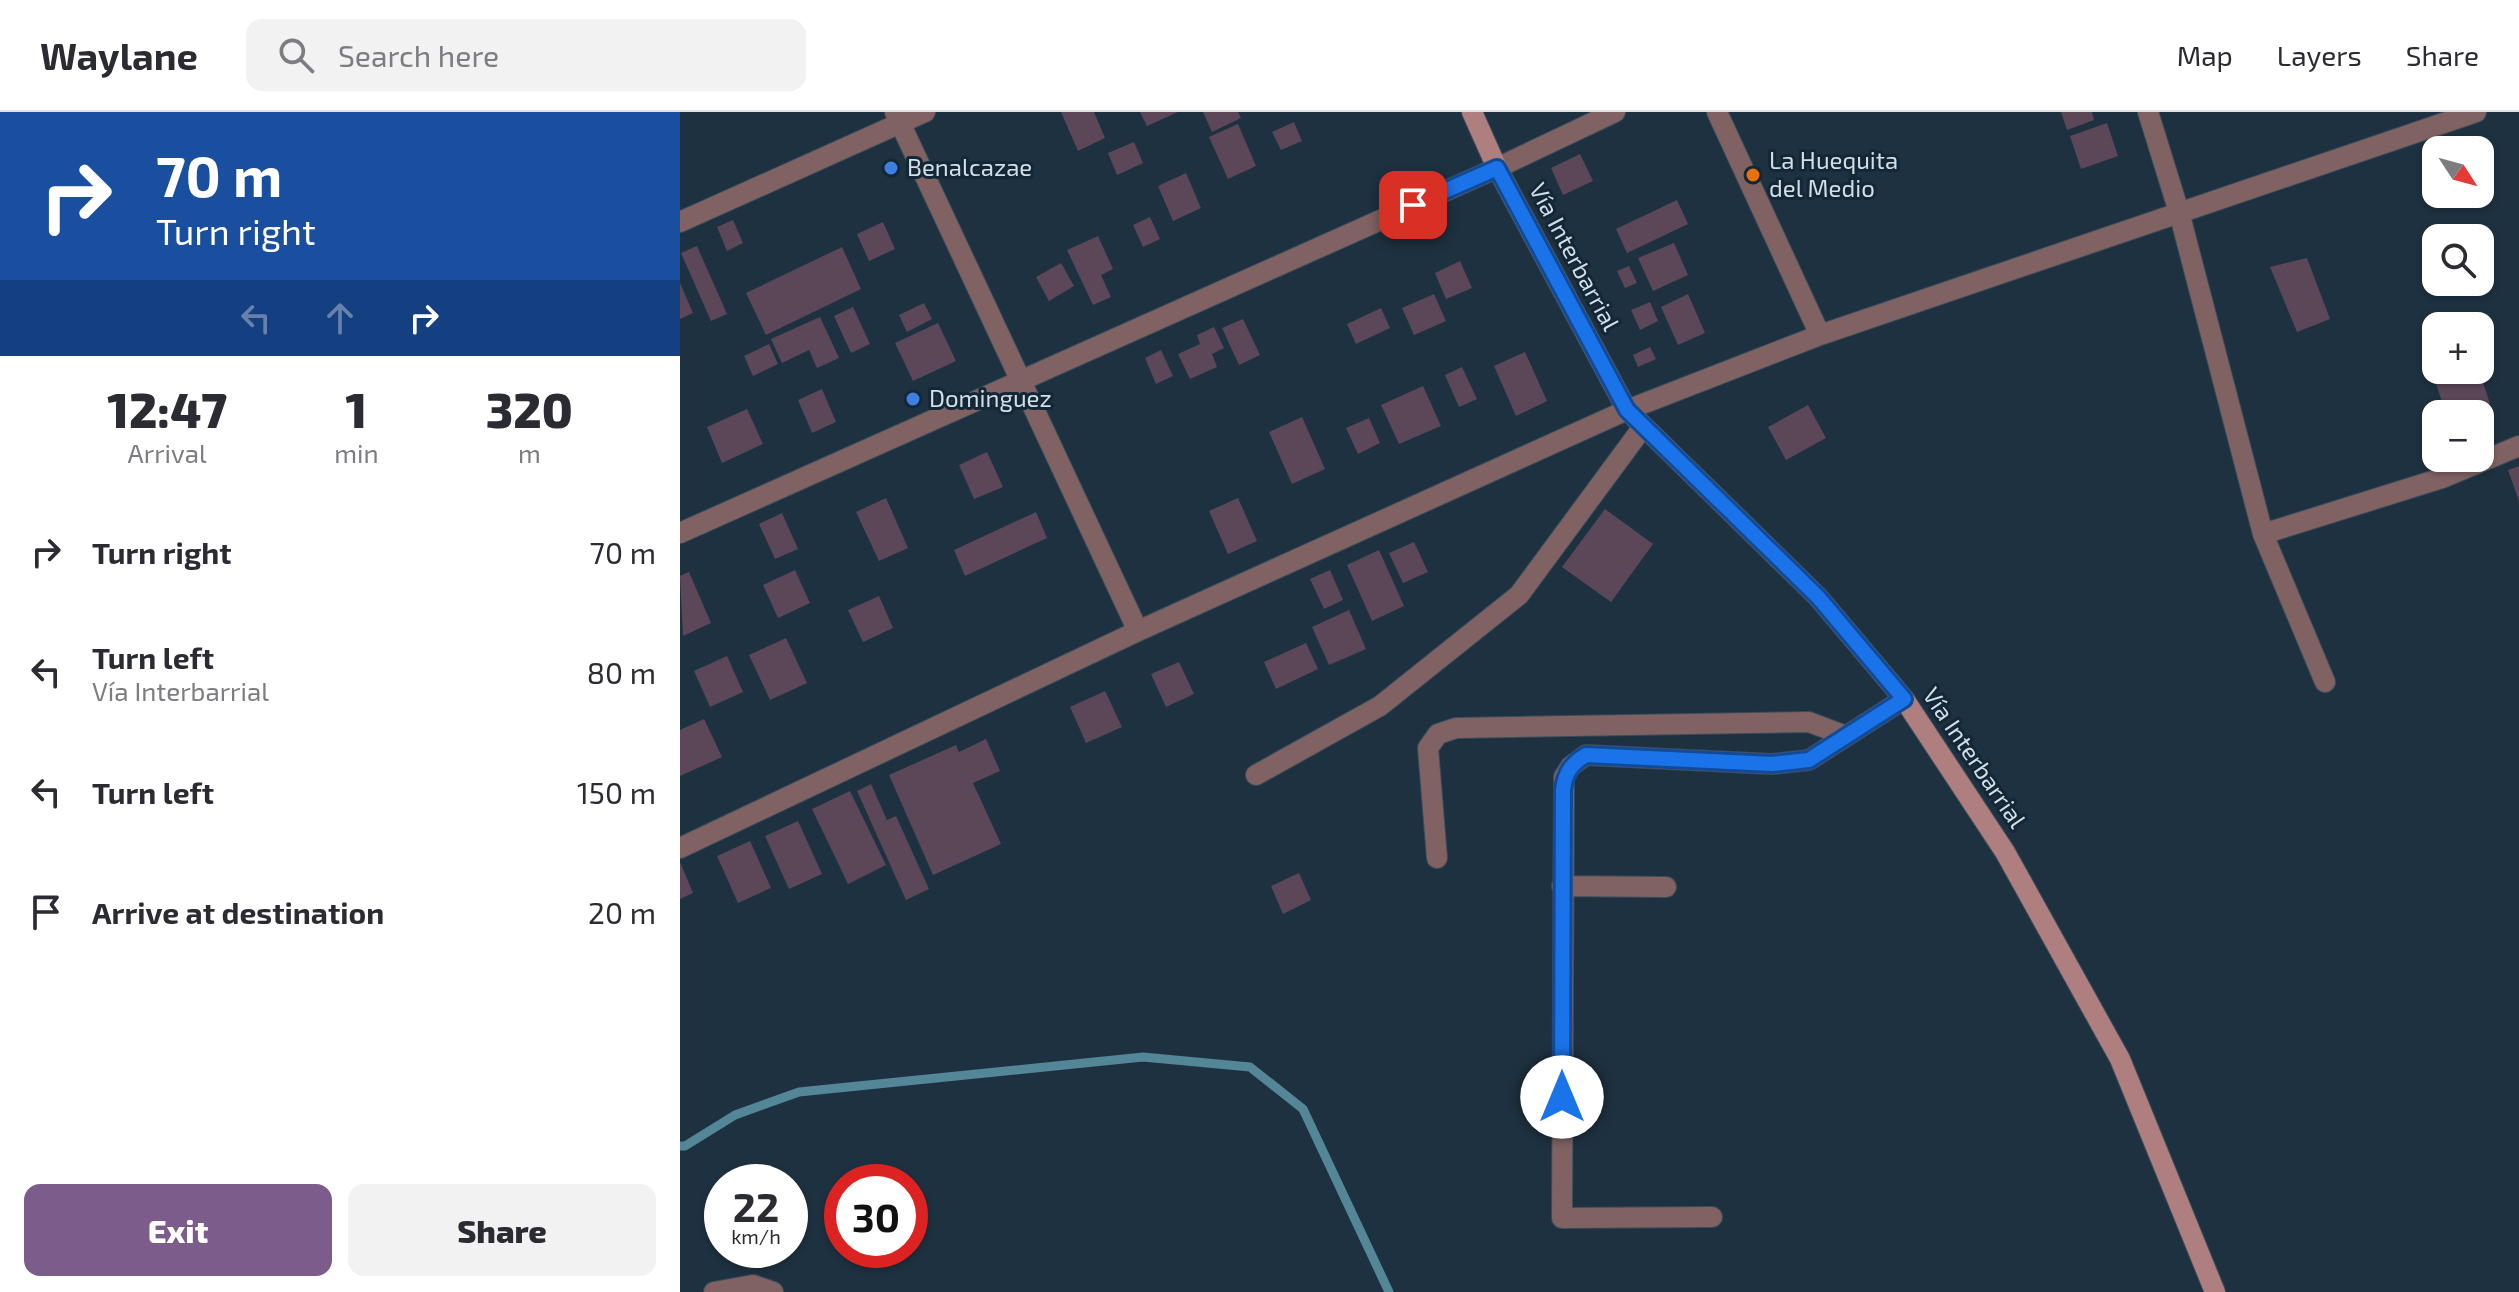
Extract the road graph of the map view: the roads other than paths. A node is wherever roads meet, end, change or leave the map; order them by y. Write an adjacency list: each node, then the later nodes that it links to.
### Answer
1 (925, 112): 7 (street)
2 (1472, 112): 8 (main road, Vía Interbarrial)
3 (1615, 112): 8 (street)
4 (1717, 112): 11 (street)
5 (2148, 112): 9 (street)
6 (2476, 112): 9 (street)
7 (898, 118): 10 (street); 12 (street)
8 (1497, 168): 12 (street); 13 (main road, Vía Interbarrial)
9 (2179, 212): 11 (street); 17 (street)
10 (680, 222)
11 (1820, 335): 13 (street)
12 (1020, 380): 16 (street); 18 (street)
13 (1627, 410): 14 (main road, Vía Interbarrial); 18 (street)
14 (1643, 427): 20 (main road, Vía Interbarrial); 22 (street)
15 (2519, 446): 17 (street)
16 (680, 533)
17 (2263, 534): 19 (street)
18 (1138, 631): 23 (street)
19 (2325, 682)
20 (1904, 699): 21 (street); 30 (main road, Vía Interbarrial)
21 (1846, 736): 24 (street); 25 (street)
22 (1256, 775)
23 (680, 848)
24 (1437, 858)
25 (1562, 886): 26 (street); 27 (street)
26 (1666, 887)
27 (1712, 1217)
28 (714, 1292): 29 (street)
29 (773, 1292)
30 (2215, 1292)

